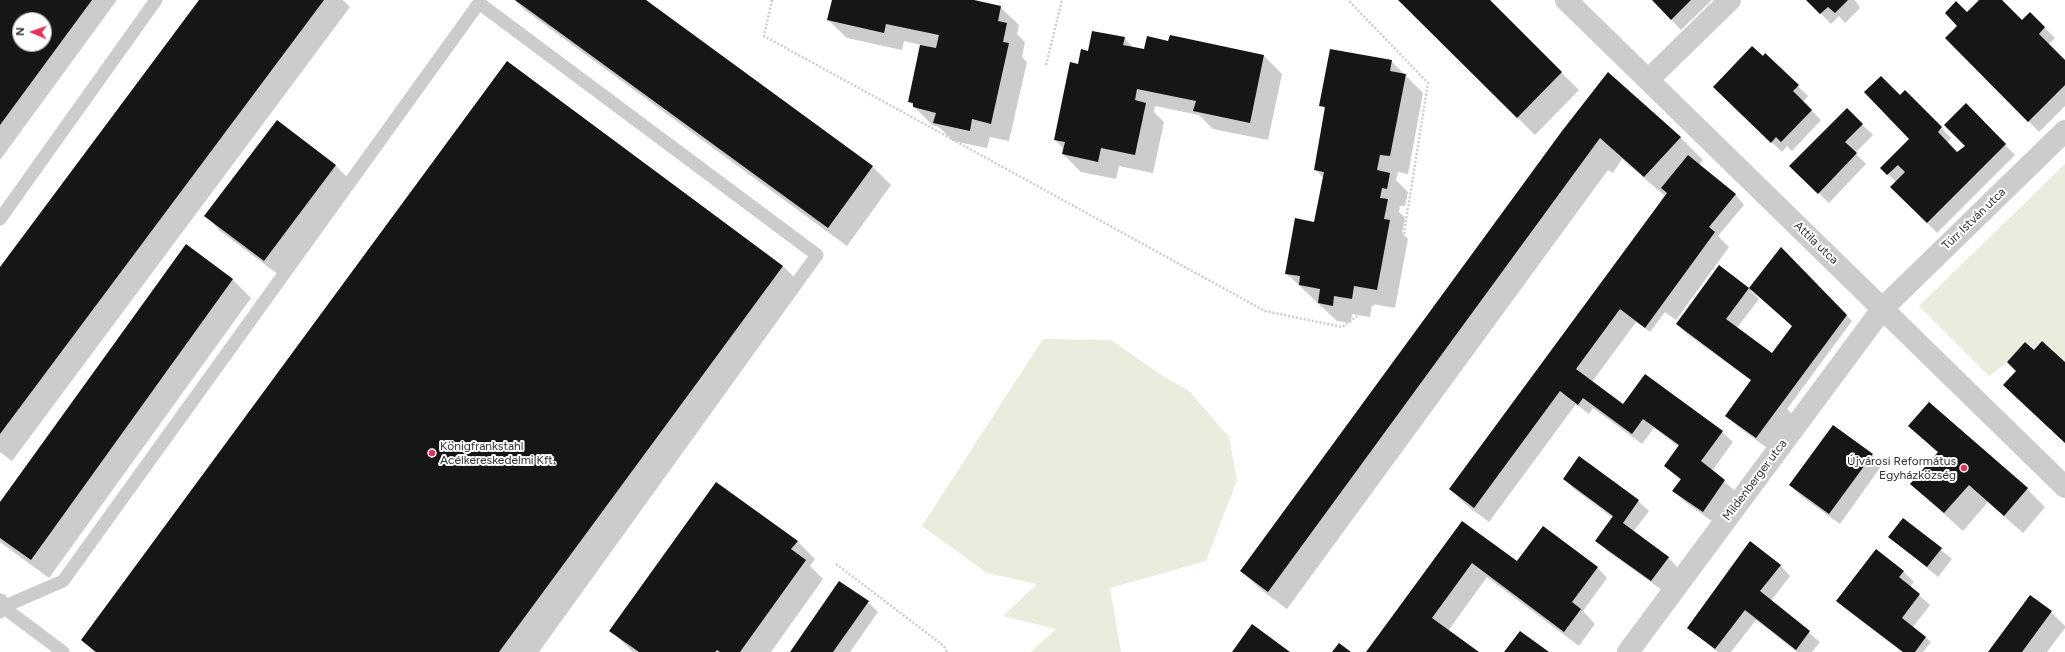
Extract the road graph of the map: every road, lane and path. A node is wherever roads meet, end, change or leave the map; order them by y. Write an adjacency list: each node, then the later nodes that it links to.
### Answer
1 (156, 0): 11 (lane)
2 (772, 0): 4 (path)
3 (1062, 0): 8 (path)
4 (1348, 0)
5 (1566, 0): 9 (street, Attila utca)
6 (1730, 0): 9 (street)
7 (477, 2): 15 (lane); 17 (lane)
8 (1046, 65)
9 (1648, 80): 12 (street, Attila utca)
10 (2065, 130): 12 (street, Türr István utca)
11 (0, 219)
12 (1883, 308): 13 (street, Attila utca); 19 (street, Mildenberger utca)
13 (2065, 487)
14 (836, 564): 18 (path)
15 (1, 606): 16 (lane)
16 (64, 652)
17 (531, 652)
18 (947, 652)
19 (1628, 652)

